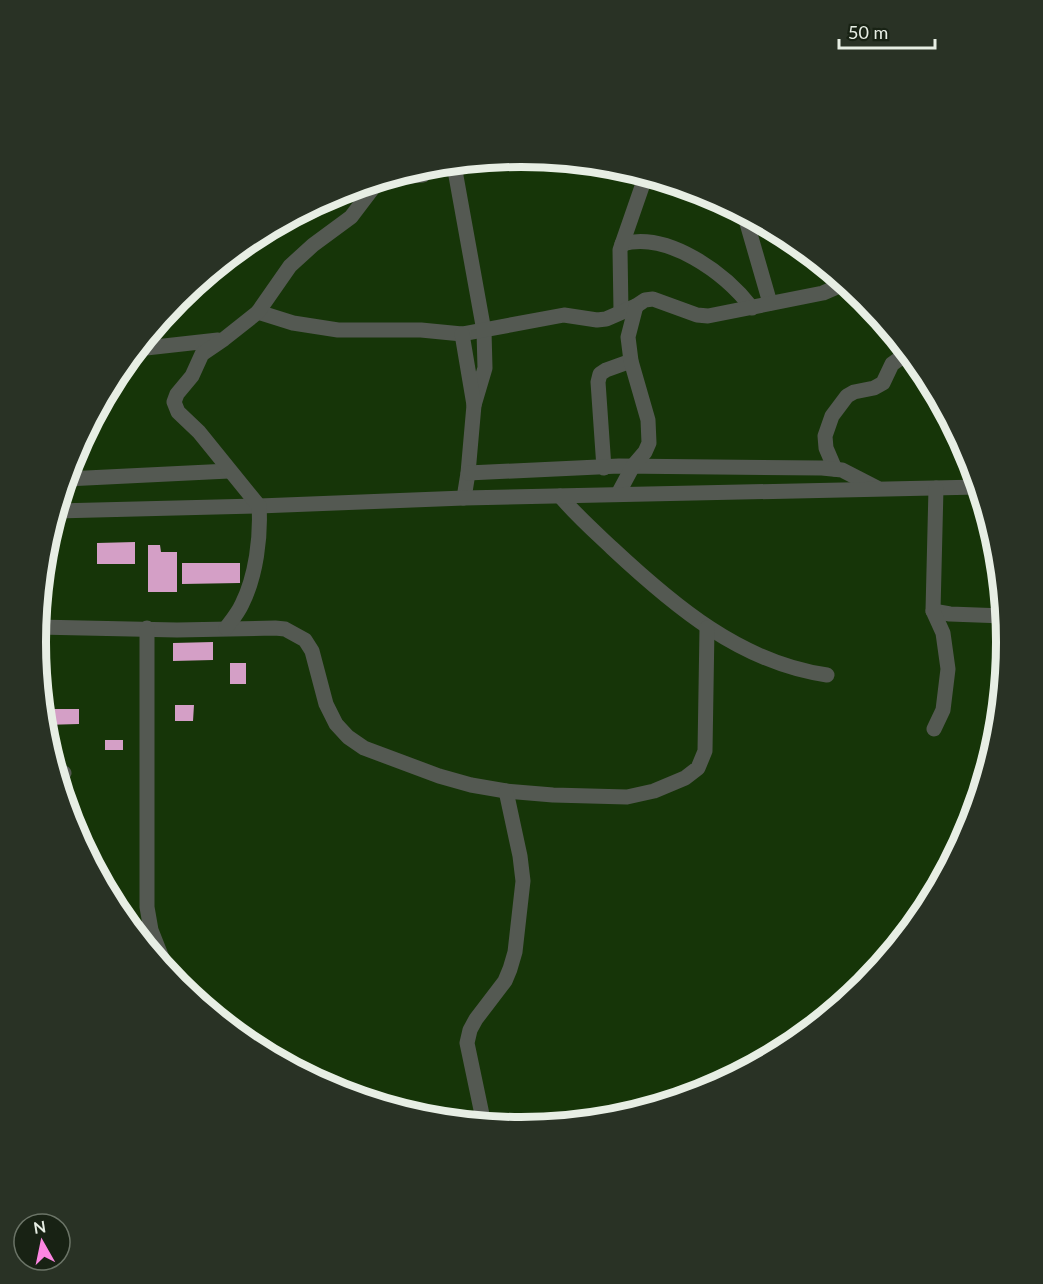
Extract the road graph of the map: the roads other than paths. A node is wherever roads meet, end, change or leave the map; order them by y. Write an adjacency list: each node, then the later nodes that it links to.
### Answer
1 (456, 172): 12 (street)
2 (643, 183): 5 (street)
3 (368, 192): 11 (street)
4 (747, 225): 7 (street)
5 (622, 244): 9 (street); 10 (street)
6 (837, 287): 7 (street)
7 (770, 303): 9 (street)
8 (636, 306): 9 (street); 10 (street); 17 (street)
9 (752, 308)
10 (621, 311): 12 (street)
11 (258, 312): 13 (street); 14 (street)
12 (484, 331): 13 (street); 18 (street)
13 (462, 334): 18 (street)
14 (224, 339): 15 (street); 22 (street)
15 (149, 348)
16 (901, 357): 21 (street)
17 (631, 361): 19 (street); 20 (street)
18 (474, 405): 23 (street)
19 (633, 466): 20 (street); 21 (street); 28 (street)
20 (604, 468): 23 (street)
21 (835, 468): 27 (street)
22 (229, 471): 24 (street); 31 (street)
23 (468, 473): 30 (street)
24 (76, 479)
25 (970, 487): 26 (street)
26 (936, 488): 27 (street); 33 (street)
27 (881, 490): 28 (street)
28 (618, 494): 29 (street)
29 (560, 496): 30 (street); 38 (street)
30 (464, 498): 31 (street)
31 (259, 506): 32 (street); 37 (street)
32 (65, 511)
33 (933, 611): 34 (street); 40 (street)
34 (995, 616)
35 (47, 627): 36 (street)
36 (147, 628): 37 (street); 42 (street)
37 (226, 628): 41 (street)
38 (707, 628): 39 (street); 41 (street)
39 (827, 675)
40 (934, 729)
41 (506, 791): 43 (street)
42 (158, 947)
43 (482, 1115)

